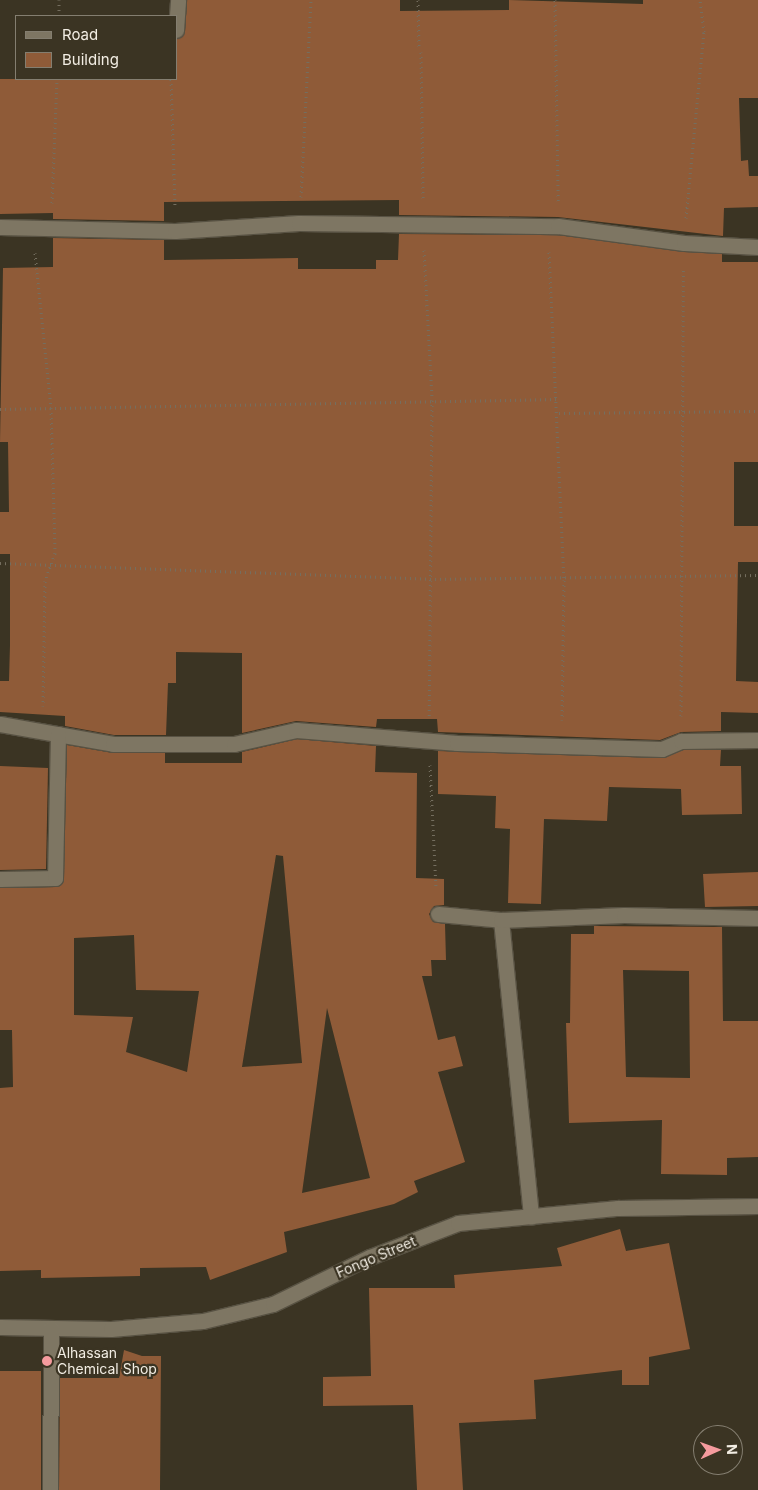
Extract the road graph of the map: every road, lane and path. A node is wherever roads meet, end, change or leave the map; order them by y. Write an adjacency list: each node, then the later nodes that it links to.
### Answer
1 (59, 0): 7 (path)
2 (178, 0): 8 (street)
3 (311, 0): 13 (path)
4 (418, 0): 9 (path)
5 (555, 0): 15 (path)
6 (700, 0): 20 (path)
7 (59, 15)
8 (177, 15)
9 (418, 47)
10 (421, 52): 14 (path)
11 (57, 80): 18 (path)
12 (171, 80): 19 (path)
13 (299, 223): 14 (street); 19 (street)
14 (422, 226): 15 (street); 23 (path)
15 (553, 226): 20 (street); 22 (path)
16 (0, 227): 17 (street)
17 (32, 227): 18 (street); 24 (path)
18 (51, 229): 19 (street)
19 (175, 231)
20 (684, 243): 21 (street); 28 (path)
21 (758, 247)
22 (559, 399): 23 (path); 26 (path)
23 (432, 400): 24 (path); 33 (path)
24 (51, 408): 25 (path); 30 (path)
25 (0, 409)
26 (559, 412): 28 (path); 34 (path)
27 (758, 412): 28 (path)
28 (682, 413): 32 (path)
29 (0, 563): 30 (path)
30 (48, 565): 33 (path); 36 (path)
31 (758, 575): 32 (path)
32 (682, 576): 34 (path); 40 (path)
33 (430, 579): 34 (path); 39 (path)
34 (564, 580): 41 (path)
35 (0, 724): 36 (street)
36 (42, 732): 37 (street)
37 (58, 734): 39 (street); 42 (street)
38 (758, 740): 40 (street)
39 (428, 741): 41 (street); 43 (path)
40 (681, 741): 41 (street)
41 (561, 746)
42 (0, 879)
43 (438, 914): 45 (street)
44 (758, 918): 45 (street)
45 (501, 920): 47 (street)
46 (758, 1206): 47 (street, Fongo Street)
47 (531, 1216): 49 (street, Fongo Street)
48 (0, 1327): 49 (street, Fongo Street)
49 (51, 1328): 50 (street)
50 (50, 1490)

